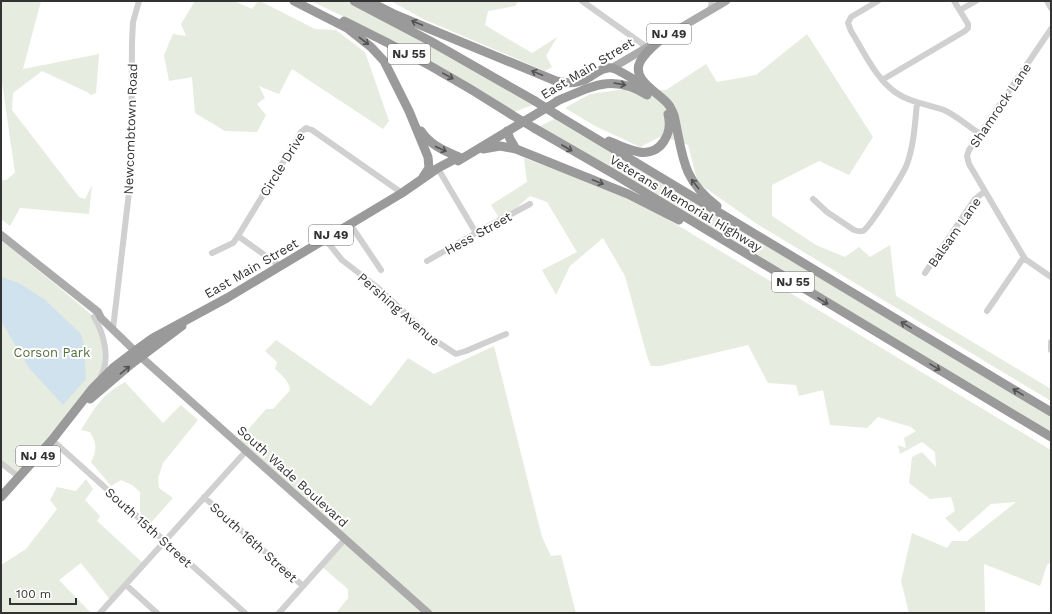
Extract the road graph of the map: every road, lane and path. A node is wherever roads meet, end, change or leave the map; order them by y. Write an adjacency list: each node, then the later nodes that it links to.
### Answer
1 (139, 1): 54 (street, Newcombtown Road)
2 (294, 1): 24 (highway, one-way to 24)
3 (302, 1): 49 (highway, Veterans Memorial Highway / NJ 55, one-way to 49, bridge)
4 (354, 1): 25 (highway, Veterans Memorial Highway / NJ 55, bridge)
5 (368, 1): 19 (highway, one-way to 5)
6 (582, 1): 18 (street)
7 (712, 1): 14 (street)
8 (726, 1): 14 (main road, East Main Street / NJ 49)
9 (878, 1): 20 (street)
10 (954, 1): 15 (street)
11 (976, 1): 15 (street)
12 (1047, 1): 13 (street)
13 (1051, 8)
14 (710, 10): 17 (main road, East Main Street / NJ 49)
15 (960, 10): 20 (street)
16 (1051, 29): 27 (street, Shamrock Lane)
17 (659, 41): 18 (main road, East Main Street / NJ 49); 21 (highway)
18 (648, 48): 19 (main road, East Main Street / NJ 49)
19 (612, 68): 21 (highway); 22 (highway, East Main Street / NJ 49)
20 (882, 80): 23 (street)
21 (651, 90): 44 (highway, one-way to 21)
22 (557, 101): 25 (highway, one-way to 25); 26 (highway, East Main Street / NJ 49)
23 (917, 103): 27 (street); 35 (street)
24 (409, 111): 30 (highway, one-way to 30); 32 (highway)
25 (575, 126): 44 (highway, Veterans Memorial Highway / NJ 55)
26 (507, 131): 28 (highway); 29 (highway, East Main Street / NJ 49)
27 (980, 134): 33 (street, Shamrock Lane)
28 (516, 149): 29 (highway); 49 (highway, one-way to 49)
29 (472, 152): 30 (highway, East Main Street / NJ 49)
30 (461, 158): 31 (highway, East Main Street / NJ 49); 32 (highway, East Main Street / NJ 49)
31 (440, 172): 32 (highway, East Main Street / NJ 49); 38 (street)
32 (419, 182): 34 (highway, East Main Street / NJ 49)
33 (985, 191): 45 (street, Shamrock Lane); 50 (street, Balsam Lane)
34 (402, 193): 37 (highway, East Main Street / NJ 49); 40 (street, Circle Drive)
35 (813, 199)
36 (530, 204): 38 (street, Hess Street)
37 (350, 224): 41 (highway, East Main Street / NJ 49); 48 (street, Pershing Avenue)
38 (476, 233): 46 (street, Hess Street)
39 (1, 235): 53 (main road)
40 (238, 236): 43 (street); 47 (street)
41 (325, 239): 47 (highway, East Main Street / NJ 49); 55 (street, Pershing Avenue)
42 (1, 240): 53 (main road)
43 (212, 253)
44 (793, 257): 60 (highway, Veterans Memorial Highway / NJ 55, one-way to 44)
45 (1024, 257): 51 (street, Shamrock Lane); 52 (street)
46 (427, 261)
47 (280, 266): 58 (highway, East Main Street / NJ 49)
48 (381, 270)
49 (779, 274): 62 (highway, Veterans Memorial Highway / NJ 55, one-way to 62)
50 (925, 274)
51 (1051, 277)
52 (987, 311)
53 (97, 318): 54 (main road, South Wade Boulevard); 59 (street)
54 (113, 329): 58 (main road, South Wade Boulevard)
55 (506, 334)
56 (1051, 342): 57 (street)
57 (1051, 350)
58 (138, 354): 59 (highway, East Main Street / NJ 49); 61 (highway, East Main Street / NJ 49, one-way to 58); 64 (main road, South Wade Boulevard)
59 (92, 389): 61 (highway, East Main Street / NJ 49)
60 (1051, 412)
61 (74, 413): 63 (highway, East Main Street / NJ 49)
62 (1051, 437)
63 (52, 440): 66 (highway, East Main Street / NJ 49); 70 (street, South 15th Street)
64 (247, 450): 68 (street); 69 (main road, South Wade Boulevard)
65 (1, 463): 66 (street)
66 (18, 477): 67 (highway, East Main Street / NJ 49)
67 (1, 497)
68 (204, 497): 70 (street); 72 (street, South 16th Street)
69 (345, 539): 72 (street); 77 (main road, South Wade Boulevard)
70 (165, 541): 71 (street); 75 (street, South 15th Street)
71 (126, 585): 73 (street); 74 (street)
72 (304, 586): 76 (street)
73 (100, 613)
74 (157, 613)
75 (245, 613)
76 (279, 613)
77 (428, 613)

